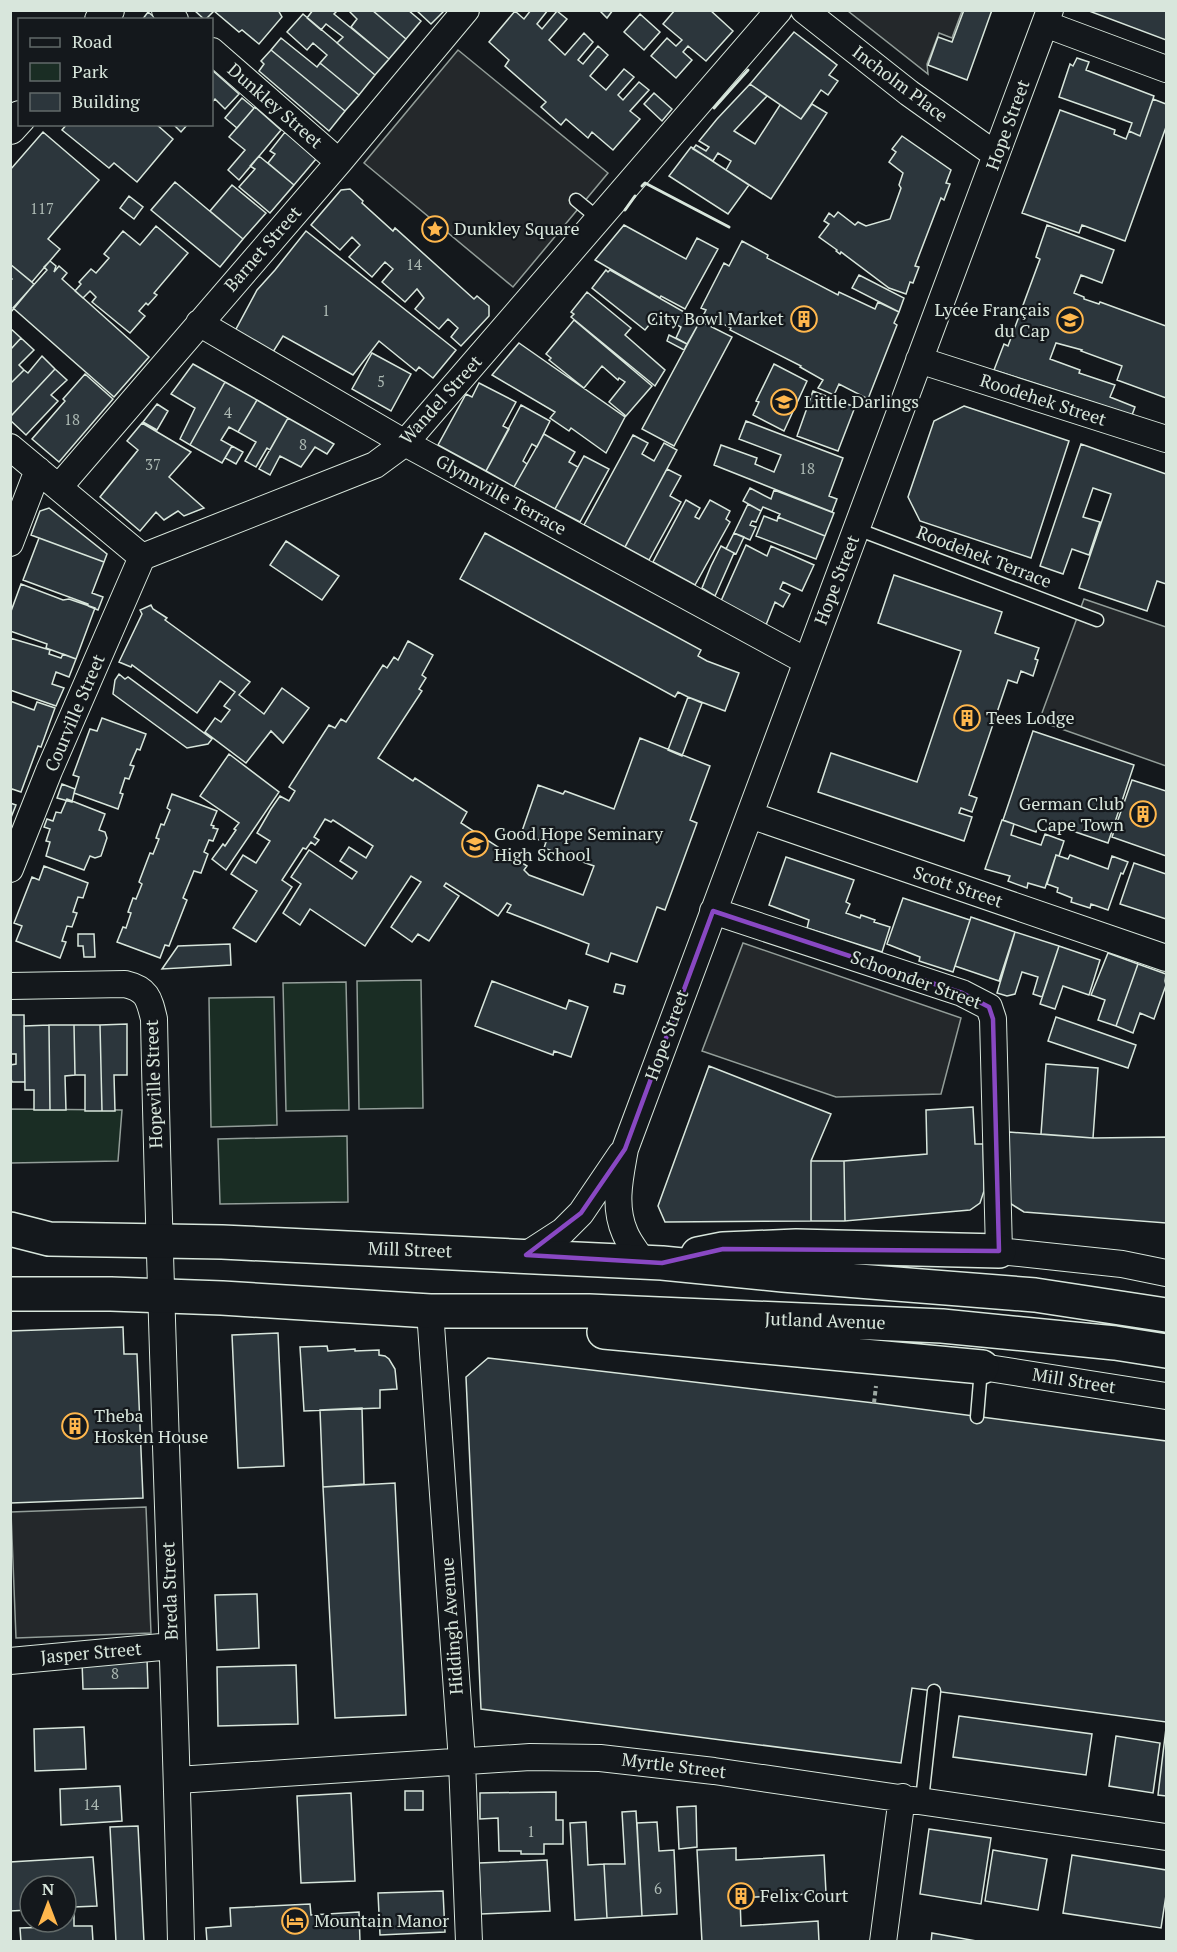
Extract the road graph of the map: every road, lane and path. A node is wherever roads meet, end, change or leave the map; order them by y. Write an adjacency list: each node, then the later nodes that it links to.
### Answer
1 (466, 10): 8 (street, Barnet Street)
2 (779, 10): 10 (street, Wandel Street)
3 (804, 10): 7 (street, Incholm Place)
4 (1047, 17): 6 (street); 7 (street, Hope Street)
5 (213, 52): 8 (street, Dunkley Street)
6 (1167, 69)
7 (996, 155): 12 (street, Hope Street)
8 (339, 162): 11 (street, Barnet Street)
9 (576, 200): 10 (lane)
10 (599, 219): 14 (street, Wandel Street)
11 (199, 323): 14 (street, Glynnville Terrace); 17 (street, Barnet Street)
12 (919, 360): 13 (street, Roodehek Street); 18 (street, Hope Street)
13 (1167, 439)
14 (405, 443): 20 (street, Wandel Street); 22 (street, Glynnville Terrace)
15 (10, 447): 16 (street)
16 (38, 470): 17 (street); 19 (street)
17 (59, 487): 20 (street)
18 (857, 529): 21 (lane, Roodehek Terrace); 22 (street, Hope Street)
19 (10, 543)
20 (142, 558): 24 (street, Courville Street)
21 (1097, 620)
22 (806, 661): 23 (street, Hope Street)
23 (750, 815): 25 (street, Hope Street); 26 (street, Scott Street)
24 (10, 869)
25 (713, 911): 28 (street, Hope Street); 31 (street, Schoonder Street)
26 (1167, 958)
27 (10, 986): 30 (street, Hopeville Street)
28 (625, 1149): 32 (street, Hope Street); 33 (street, Hope Street)
29 (10, 1229): 30 (main road, Mill Street)
30 (158, 1241): 32 (main road, Mill Street); 36 (street, Breda Street)
31 (999, 1251): 33 (main road); 34 (street)
32 (526, 1255): 33 (main road, Mill Street)
33 (652, 1262): 39 (main road)
34 (1167, 1272)
35 (10, 1294): 36 (main road)
36 (160, 1296): 37 (main road); 44 (street, Breda Street)
37 (430, 1311): 38 (main road); 47 (street, Hiddingh Avenue)
38 (481, 1311): 40 (main road, Jutland Avenue); 41 (main road)
39 (1167, 1315)
40 (1167, 1351)
41 (982, 1367): 42 (street, Mill Street); 43 (lane)
42 (1167, 1396)
43 (976, 1416)
44 (172, 1646): 45 (street, Jasper Street); 48 (street, Breda Street)
45 (10, 1661)
46 (934, 1691): 49 (lane)
47 (462, 1761): 48 (street, Myrtle Street); 49 (street, Myrtle Street); 52 (street, Hiddingh Avenue)
48 (177, 1780): 51 (street, Breda Street)
49 (912, 1799): 50 (street, Myrtle Street); 53 (street)
50 (1167, 1837)
51 (181, 1941)
52 (469, 1941)
53 (883, 1941)

